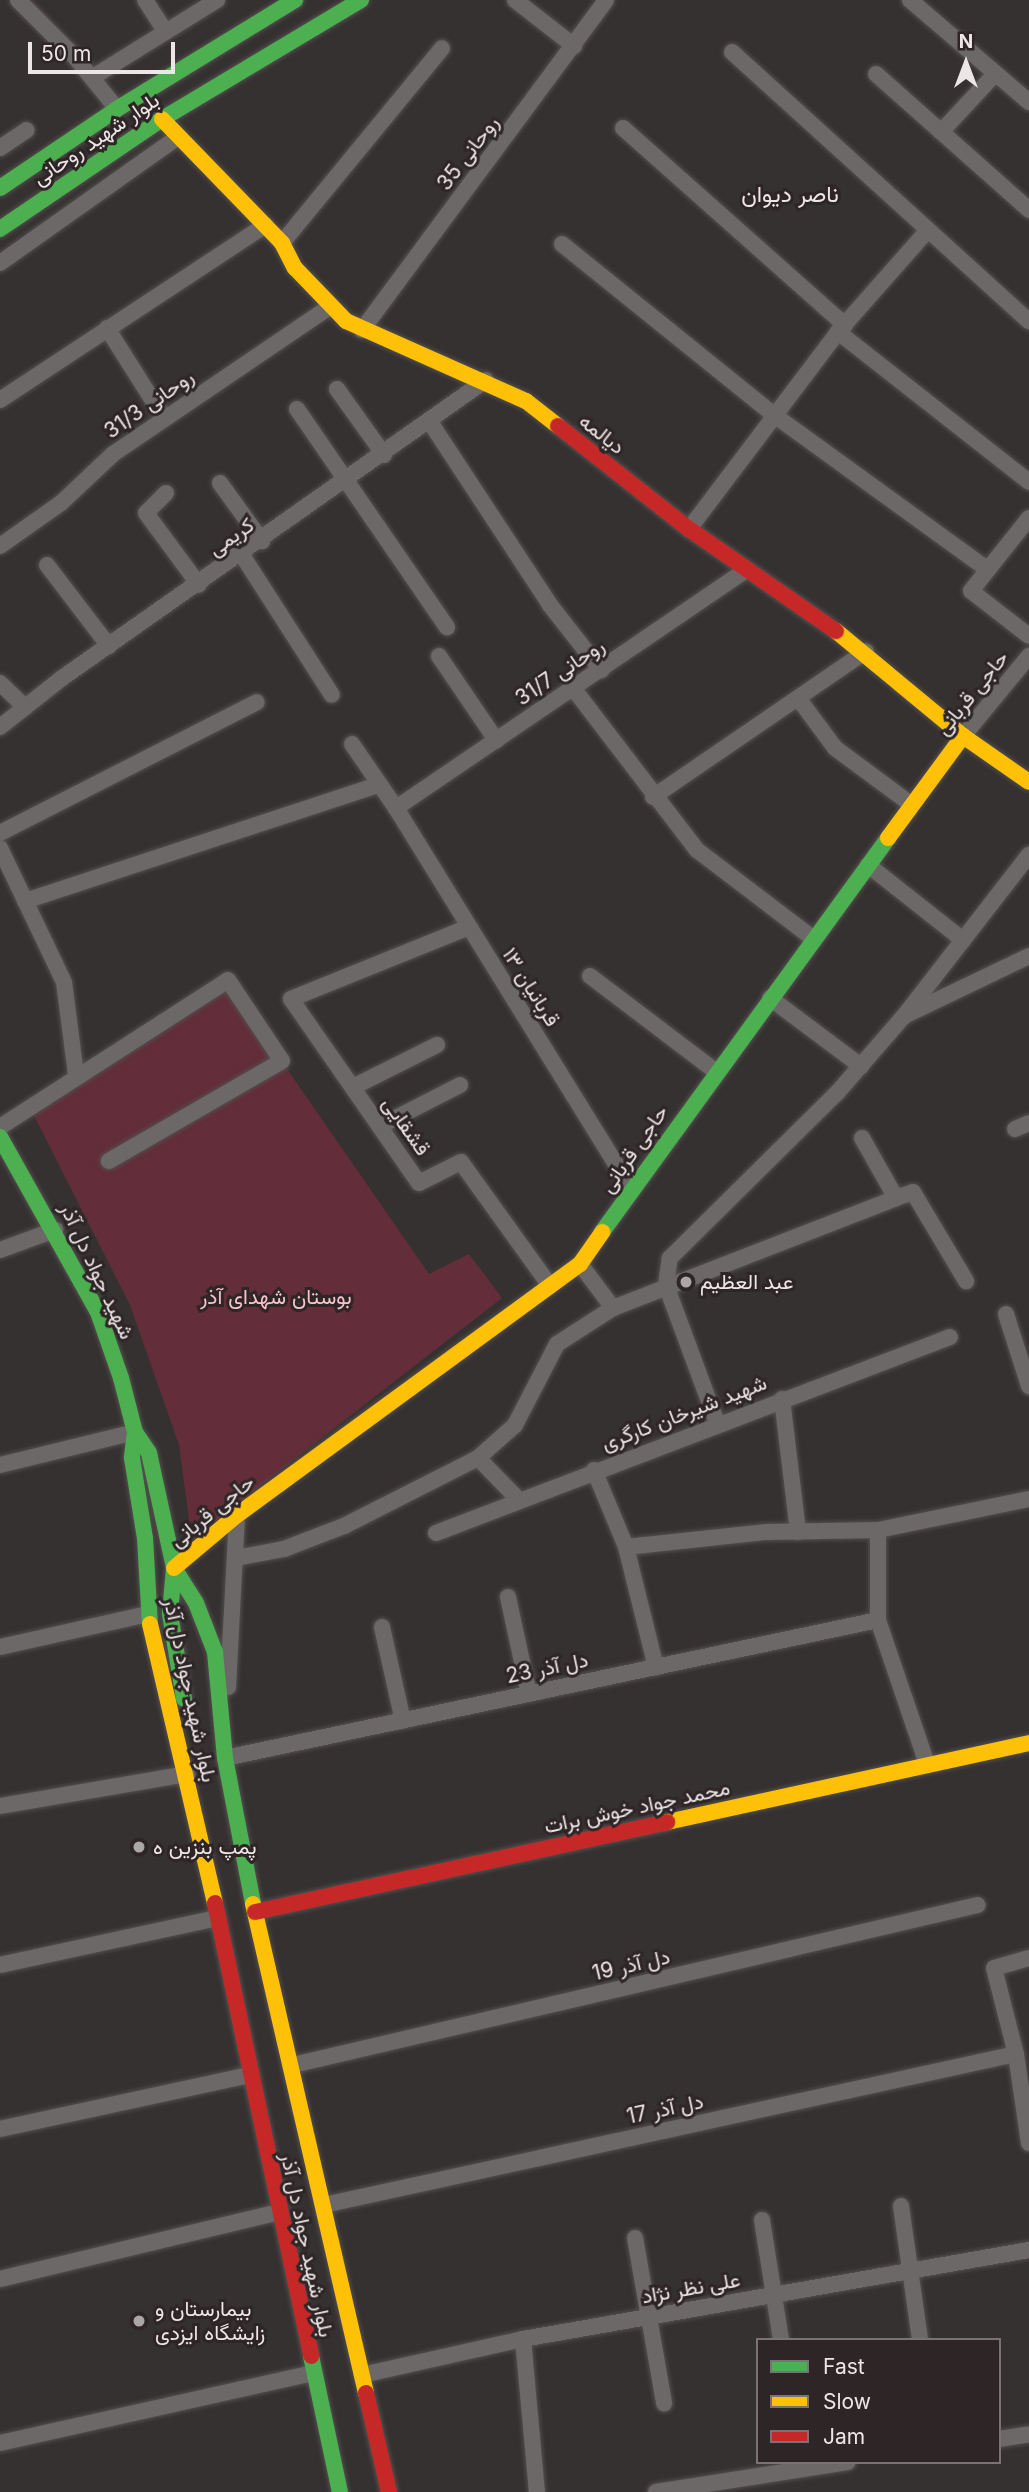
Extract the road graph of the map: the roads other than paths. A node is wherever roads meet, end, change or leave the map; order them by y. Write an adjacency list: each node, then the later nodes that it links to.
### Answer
1 (18, 0): 15 (street)
2 (145, 0): 9 (street)
3 (216, 0): 9 (street)
4 (295, 0): 17 (main road, بلوار شهید روحانی)
5 (361, 0): 18 (main road, بلوار شهید روحانی)
6 (515, 0): 10 (street)
7 (606, 0): 10 (street, روحانی 35)
8 (910, 0): 14 (street)
9 (166, 32): 15 (street)
10 (574, 46): 36 (street, روحانی 35)
11 (442, 48): 29 (street)
12 (732, 52): 28 (street)
13 (876, 74): 21 (street)
14 (993, 76): 16 (street); 21 (street)
15 (93, 77): 17 (street)
16 (1029, 102)
17 (117, 109): 24 (main road, بلوار شهید روحانی)
18 (162, 119): 22 (main road, دیالمه); 27 (main road, بلوار شهید روحانی)
19 (622, 128): 35 (street)
20 (27, 130): 23 (street)
21 (941, 132): 25 (street)
22 (178, 137): 26 (main road, دیالمه); 31 (street)
23 (0, 148)
24 (0, 188)
25 (1029, 211)
26 (265, 225): 29 (main road, دیالمه); 34 (street)
27 (0, 229)
28 (928, 230): 33 (street); 35 (street)
29 (282, 243): 32 (main road, دیالمه)
30 (562, 244): 41 (street)
31 (0, 263)
32 (329, 307): 36 (main road, دیالمه); 42 (street, روحانی 31/3)
33 (1029, 321)
34 (107, 328): 39 (street); 42 (street)
35 (842, 328): 41 (street); 46 (street)
36 (362, 330): 37 (main road, دیالمه)
37 (486, 380): 43 (street, کریمی); 50 (main road, دیالمه)
38 (337, 389): 44 (street)
39 (0, 400)
40 (297, 409): 45 (street)
41 (774, 415): 50 (street); 56 (street)
42 (164, 418): 52 (street, روحانی 31/3)
43 (430, 422): 44 (street, کریمی); 64 (street)
44 (384, 454): 45 (street, کریمی)
45 (347, 480): 51 (street, کریمی); 58 (street)
46 (1029, 482)
47 (220, 484): 51 (street)
48 (166, 493): 57 (street)
49 (1029, 517): 56 (street)
50 (689, 529): 55 (main road, دیالمه)
51 (262, 541): 53 (street, کریمی)
52 (0, 546)
53 (242, 555): 57 (street, کریمی); 67 (street)
54 (47, 565): 60 (street)
55 (746, 570): 61 (main road, دیالمه); 64 (street, روحانی 31/7)
56 (988, 570): 59 (street)
57 (199, 584): 60 (street, کریمی)
58 (447, 627)
59 (1029, 636)
60 (109, 646): 70 (street, کریمی)
61 (866, 651): 68 (street); 72 (main road, دیالمه)
62 (439, 656): 73 (street)
63 (1029, 656): 72 (street, حاجی قربانی)
64 (601, 670): 66 (street, روحانی 31/7)
65 (0, 683): 70 (street)
66 (573, 688): 73 (street, روحانی 31/7); 77 (street)
67 (332, 695)
68 (798, 698): 77 (street); 78 (street)
69 (257, 702): 80 (street)
70 (25, 707): 71 (street, کریمی)
71 (0, 727)
72 (963, 736): 75 (main road, دیالمه); 78 (main road, حاجی قربانی)
73 (496, 740): 79 (street, روحانی 31/7)
74 (352, 744): 76 (street, ۱۳ قربانیان)
75 (1029, 782)
76 (377, 785): 79 (street, ۱۳ قربانیان); 84 (street)
77 (653, 797): 86 (street)
78 (912, 805): 83 (main road, حاجی قربانی)
79 (396, 808): 85 (street, ۱۳ قربانیان)
80 (0, 833)
81 (0, 848): 84 (street)
82 (1029, 855): 87 (street)
83 (868, 865): 86 (main road, حاجی قربانی); 87 (street)
84 (25, 901): 95 (street)
85 (469, 926): 97 (street, قشقایی); 103 (street, ۱۳ قربانیان)
86 (814, 939): 90 (main road, حاجی قربانی)
87 (963, 940): 91 (street)
88 (1029, 956): 91 (street)
89 (590, 976): 94 (street)
90 (769, 998): 93 (street); 94 (main road, حاجی قربانی)
91 (904, 1016): 93 (street)
92 (437, 1045): 97 (street)
93 (861, 1066): 109 (street)
94 (715, 1071): 103 (main road, حاجی قربانی)
95 (76, 1075): 99 (street); 102 (street)
96 (460, 1085): 98 (street)
97 (353, 1087): 98 (street, قشقایی)
98 (380, 1126): 110 (street, قشقایی)
99 (0, 1127)
100 (0, 1138): 105 (main road, شهید جواد دل آذر)
101 (862, 1138): 104 (street)
102 (109, 1161)
103 (631, 1189): 107 (main road, حاجی قربانی)
104 (895, 1198): 108 (street); 109 (street)
105 (55, 1230): 106 (street); 117 (main road, شهید جواد دل آذر)
106 (0, 1250)
107 (580, 1264): 110 (main road, حاجی قربانی); 111 (street)
108 (966, 1281)
109 (666, 1285): 111 (street); 116 (street)
110 (550, 1286): 123 (main road, حاجی قربانی)
111 (613, 1308): 118 (street)
112 (1006, 1314): 114 (street)
113 (950, 1337): 115 (street, شهید شیرخان کارگری)
114 (1029, 1386)
115 (782, 1399): 116 (street, شهید شیرخان کارگری); 125 (street)
116 (717, 1423): 120 (street, شهید شیرخان کارگری)
117 (135, 1432): 119 (street); 129 (main road, بلوار شهید جواد دل آذر); 131 (main road, بلوار شهید جواد دل آذر)
118 (478, 1458): 121 (street); 128 (street)
119 (0, 1465)
120 (594, 1470): 121 (street, شهید شیرخان کارگری); 127 (street)
121 (518, 1499): 126 (street, شهید شیرخان کارگری)
122 (1029, 1499): 124 (street)
123 (237, 1515): 128 (street); 129 (main road, حاجی قربانی)
124 (878, 1530): 125 (street); 132 (street)
125 (798, 1532): 127 (street)
126 (436, 1533)
127 (626, 1547): 137 (street)
128 (236, 1558): 140 (street)
129 (174, 1568): 135 (main road, بلوار شهید جواد دل آذر); 136 (main road)
130 (508, 1597): 138 (street)
131 (148, 1614): 134 (street); 144 (main road, بلوار شهید جواد دل آذر)
132 (878, 1620): 137 (street, دل آذر 23); 143 (street)
133 (382, 1627): 139 (street)
134 (0, 1647)
135 (215, 1652): 136 (main road); 140 (main road, بلوار شهید جواد دل آذر)
136 (177, 1661): 144 (main road)
137 (656, 1667): 138 (street, دل آذر 23)
138 (529, 1694): 139 (street, دل آذر 23)
139 (403, 1721): 142 (street, دل آذر 23)
140 (225, 1728): 142 (main road, بلوار شهید جواد دل آذر)
141 (1029, 1743): 143 (main road, محمد جواد خوش برات)
142 (225, 1758): 147 (main road, بلوار شهید جواد دل آذر)
143 (927, 1765): 147 (main road, محمد جواد خوش برات)
144 (187, 1774): 145 (street); 148 (main road, بلوار شهید جواد دل آذر)
145 (0, 1806)
146 (978, 1905): 152 (street, دل آذر 19)
147 (255, 1912): 152 (main road, بلوار شهید جواد دل آذر)
148 (217, 1918): 150 (street); 153 (main road, بلوار شهید جواد دل آذر)
149 (1029, 1958): 151 (street)
150 (0, 1965)
151 (1016, 2054): 155 (street); 156 (street, دل آذر 17)
152 (293, 2065): 156 (main road, بلوار شهید جواد دل آذر)
153 (249, 2075): 154 (street); 158 (main road, بلوار شهید جواد دل آذر)
154 (0, 2129)
155 (1029, 2143)
156 (324, 2205): 170 (main road, بلوار شهید جواد دل آذر)
157 (901, 2206): 162 (street)
158 (279, 2212): 163 (street); 169 (main road, بلوار شهید جواد دل آذر)
159 (762, 2220): 164 (street)
160 (635, 2238): 165 (street)
161 (1029, 2250): 162 (street, علی نظر نژاد)
162 (911, 2271): 164 (street, علی نظر نژاد); 167 (street)
163 (0, 2279)
164 (774, 2295): 165 (street, علی نظر نژاد); 166 (street)
165 (649, 2317): 168 (street, علی نظر نژاد); 171 (street)
166 (781, 2338)
167 (920, 2338)
168 (523, 2340): 170 (street, علی نظر نژاد); 178 (street)
169 (314, 2373): 174 (street); 176 (main road, بلوار شهید جواد دل آذر)
170 (362, 2375): 177 (main road, بلوار شهید جواد دل آذر)
171 (664, 2403)
172 (1029, 2434): 173 (street)
173 (1001, 2439)
174 (0, 2443)
175 (835, 2464): 179 (street)
176 (340, 2492)
177 (389, 2492)
178 (537, 2492)
179 (656, 2492)

